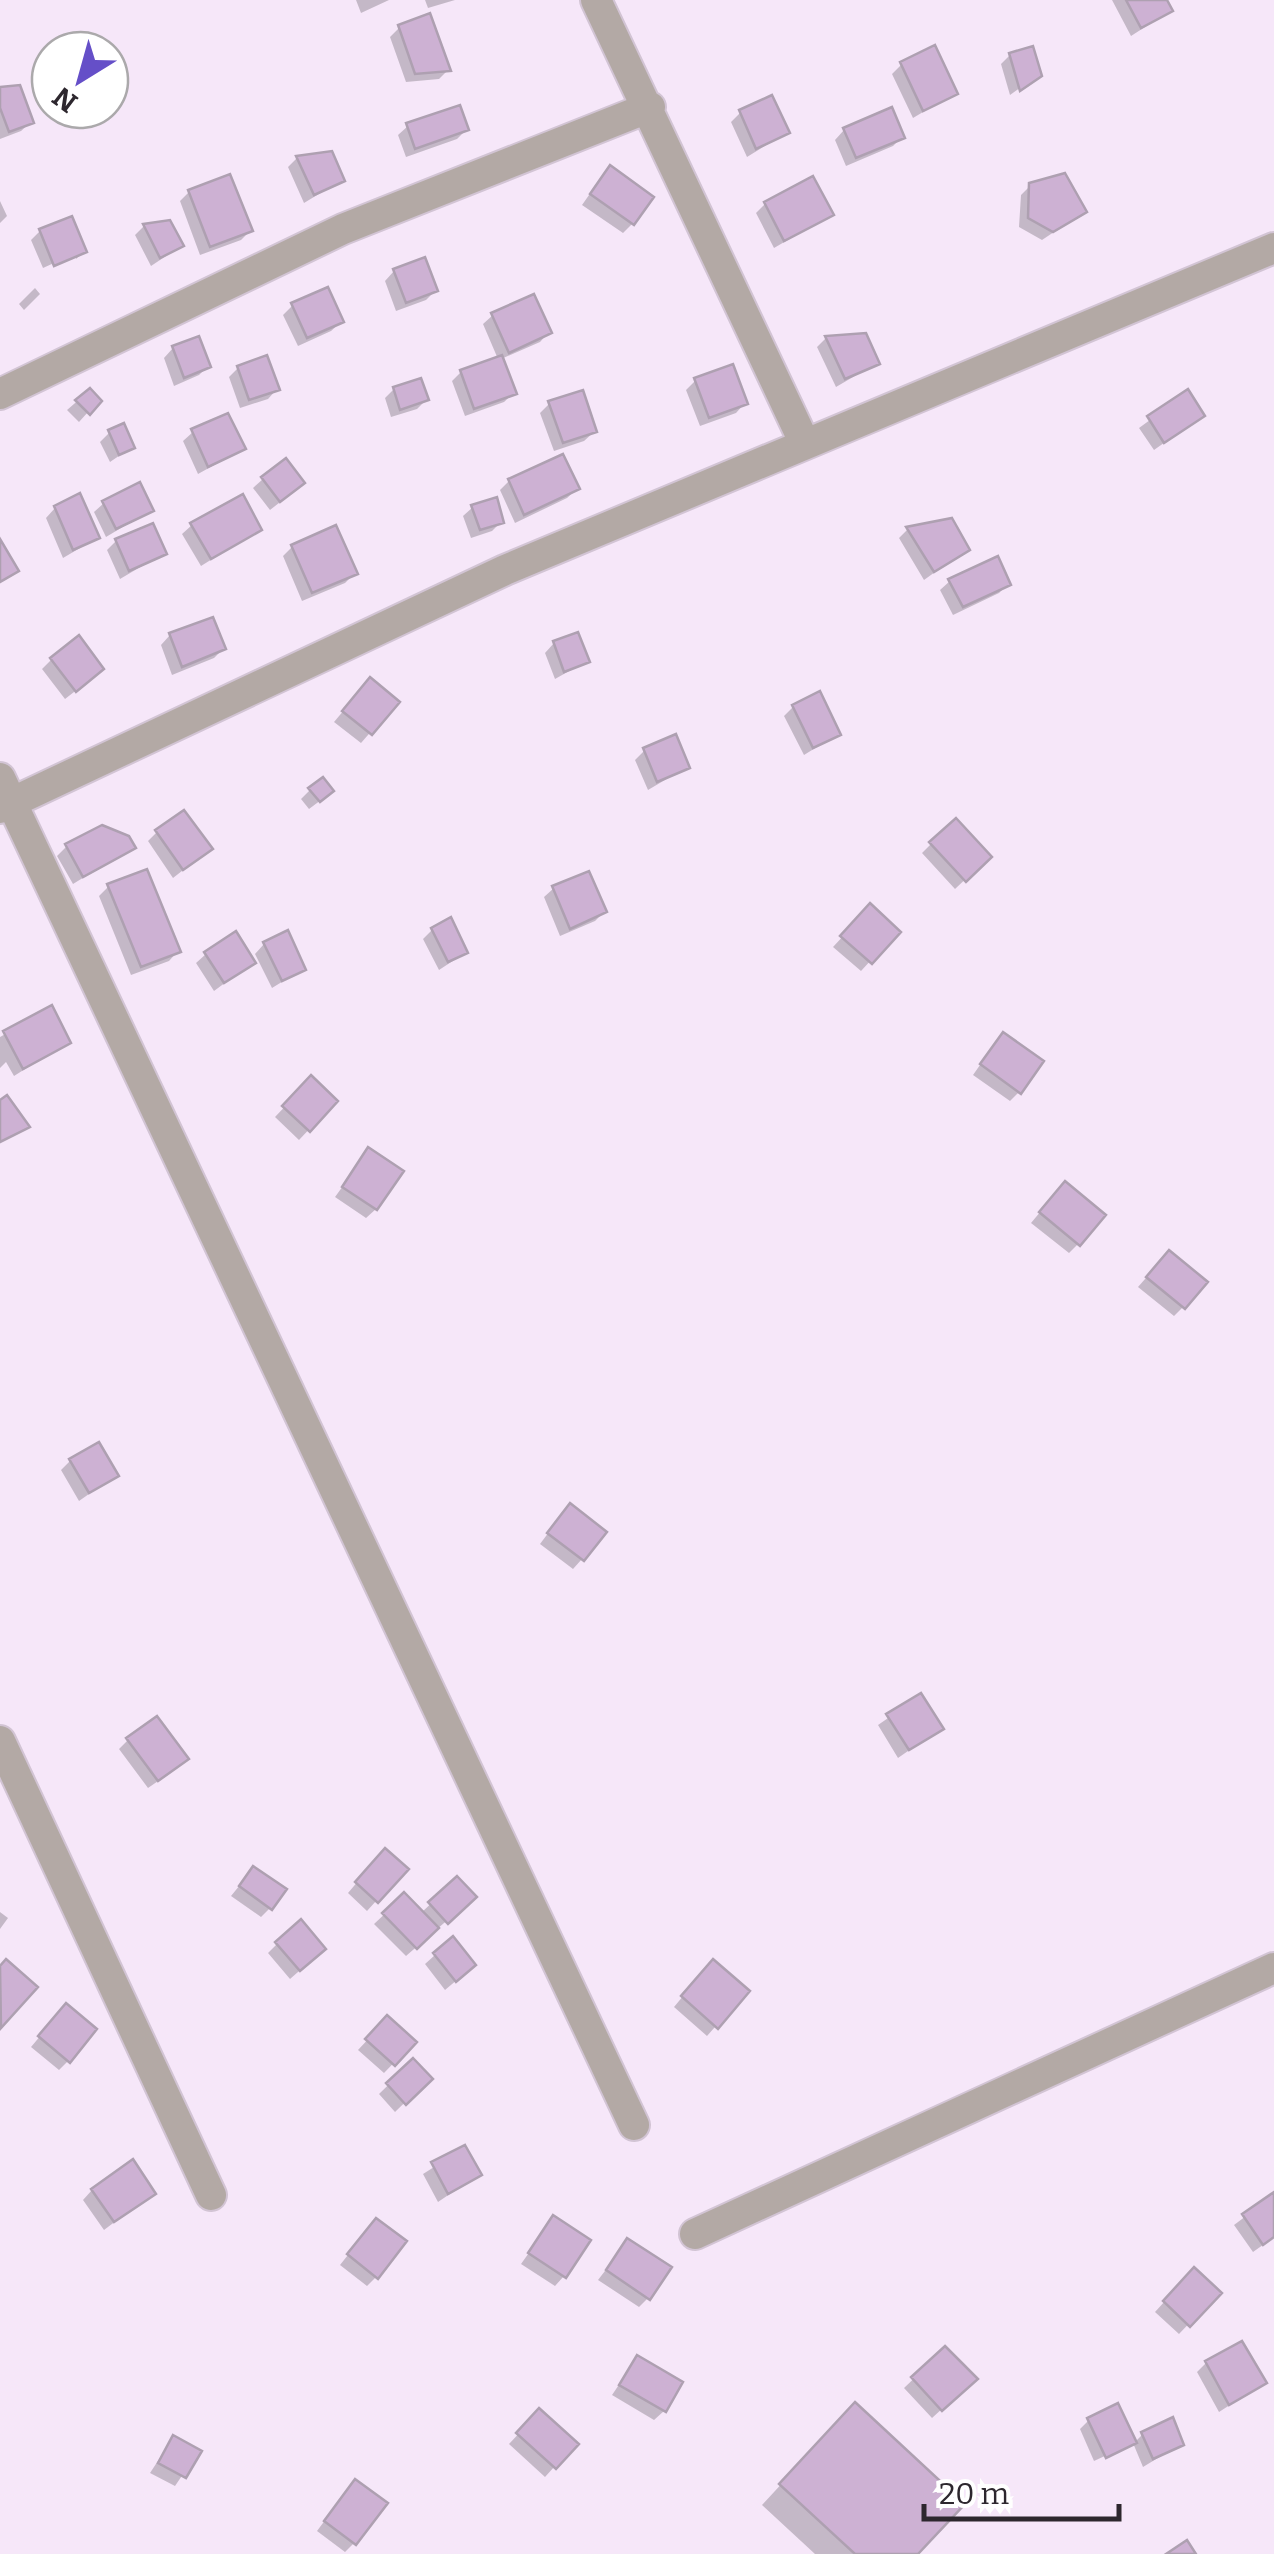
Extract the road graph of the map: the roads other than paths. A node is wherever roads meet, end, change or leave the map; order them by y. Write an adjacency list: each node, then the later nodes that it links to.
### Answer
1 (596, 0): 2 (street)
2 (650, 107): 4 (street); 5 (street)
3 (1274, 248): 5 (street)
4 (0, 394)
5 (805, 444): 6 (street)
6 (3, 797): 9 (street)
7 (0, 1741): 10 (street)
8 (1274, 1968): 11 (street)
9 (634, 2125)
10 (211, 2194)
11 (695, 2234)

